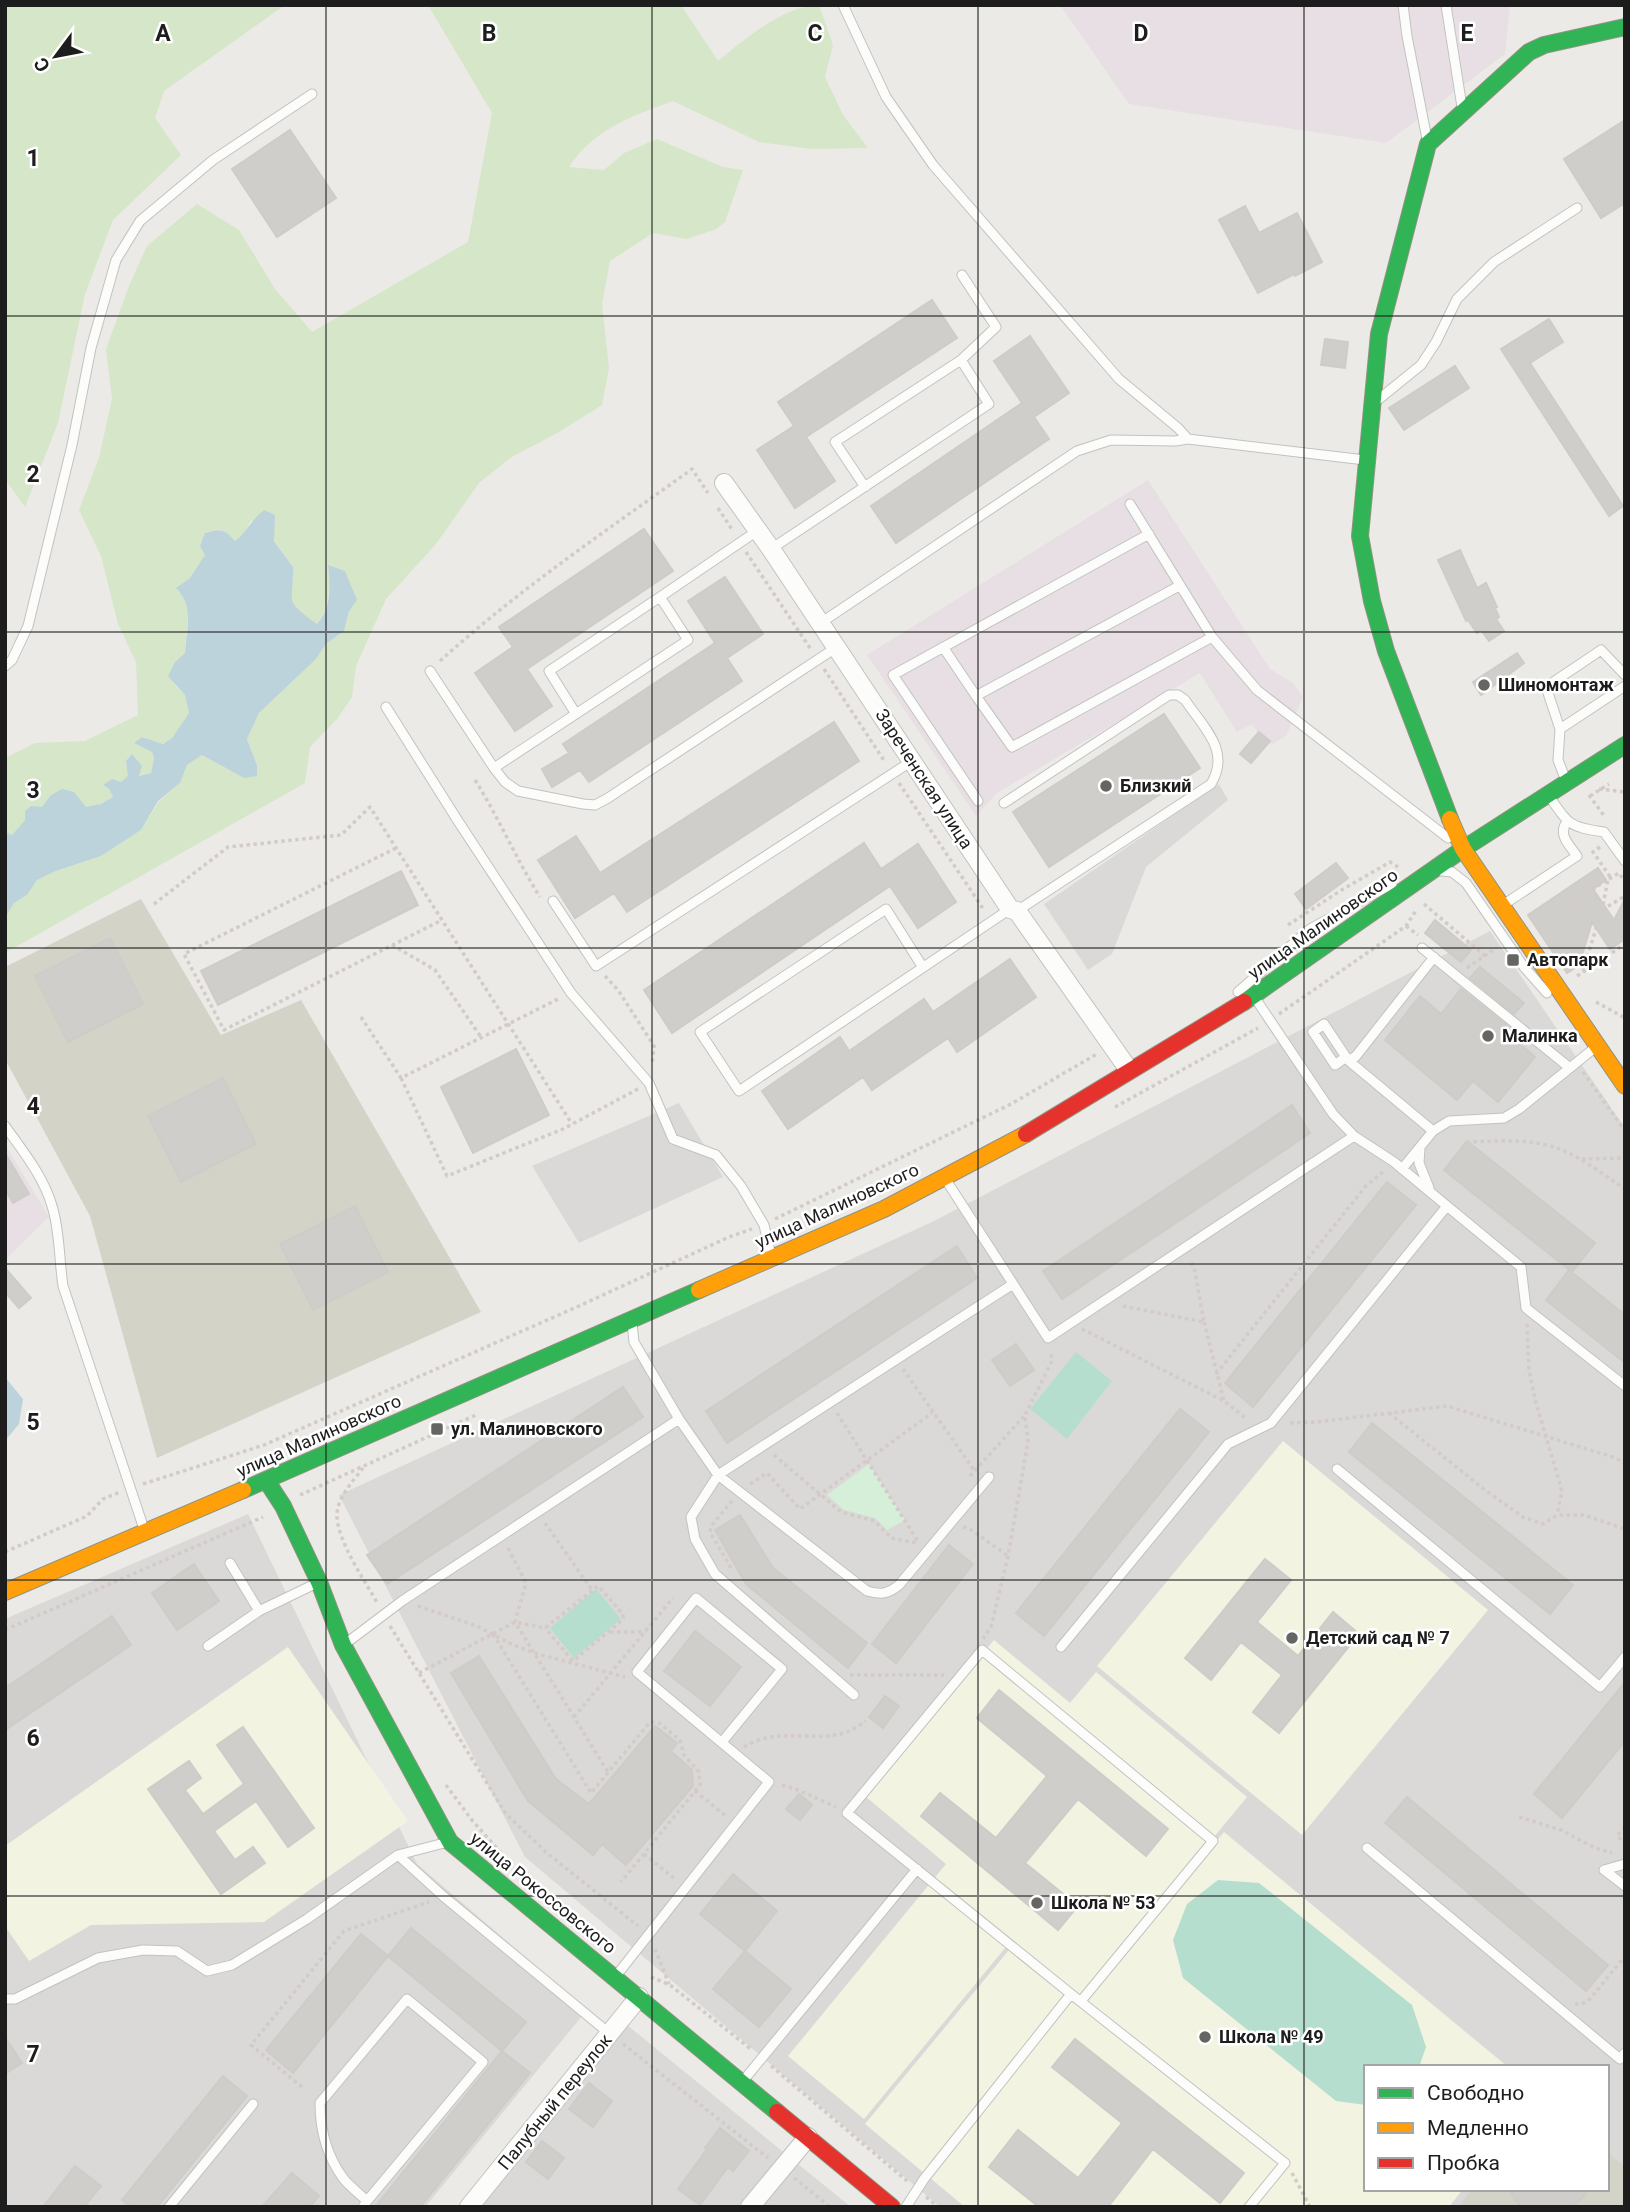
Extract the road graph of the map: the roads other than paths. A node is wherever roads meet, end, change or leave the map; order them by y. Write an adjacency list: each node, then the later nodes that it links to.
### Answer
1 (843, 5): 12 (lane)
2 (1403, 5): 7 (lane)
3 (1446, 5): 6 (lane)
4 (1625, 27): 6 (street)
5 (312, 94): 26 (lane)
6 (1463, 112): 7 (street)
7 (1428, 144): 11 (street)
8 (1577, 208): 11 (lane)
9 (962, 275): 10 (lane)
10 (961, 360): 15 (lane); 15 (lane)
11 (1372, 405): 13 (street)
12 (1188, 439): 13 (lane); 22 (lane)
13 (1367, 460): 42 (street)
14 (724, 483): 17 (street, Зареченская улица)
15 (864, 487): 19 (lane)
16 (1130, 504): 18 (lane)
17 (757, 531): 19 (street, Зареченская улица); 21 (lane)
18 (1149, 534): 20 (lane); 25 (lane)
19 (771, 549): 22 (street, Зареченская улица)
20 (1180, 586): 23 (lane); 30 (lane)
21 (660, 597): 32 (lane); 32 (lane)
22 (819, 624): 24 (street, Зареченская улица)
23 (1212, 637): 30 (lane); 42 (lane)
24 (837, 647): 35 (street, Зареченская улица); 36 (lane)
25 (943, 648): 30 (lane); 39 (lane)
26 (5, 666)
27 (430, 671): 36 (lane)
28 (1625, 675): 33 (lane)
29 (1625, 686): 33 (lane)
30 (976, 696)
31 (386, 707): 67 (lane)
32 (576, 714): 36 (lane)
33 (1560, 729): 37 (lane)
34 (1625, 745): 37 (street, улица Малиновского)
35 (912, 761): 45 (lane); 47 (street, Зареченская улица)
36 (494, 768)
37 (1566, 783): 38 (street, улица Малиновского)
38 (1548, 795): 41 (lane); 42 (street, улица Малиновского)
39 (978, 801)
40 (1004, 803): 47 (lane)
41 (1567, 822): 43 (lane); 46 (lane)
42 (1463, 849): 44 (street, улица Малиновского); 46 (street)
43 (1625, 861)
44 (1434, 870): 51 (street, улица Малиновского); 52 (lane); 54 (lane)
45 (553, 901)
46 (1502, 906): 55 (street)
47 (1014, 910): 50 (lane); 57 (street, Зареченская улица)
48 (1422, 948): 49 (lane)
49 (1434, 957): 56 (lane); 60 (lane)
50 (922, 966): 50 (lane)
51 (1254, 996): 54 (street, улица Малиновского); 61 (lane)
52 (1550, 997)
53 (1559, 1007): 55 (lane)
54 (1191, 1033): 57 (street, улица Малиновского)
55 (1596, 1047): 56 (lane); 58 (street)
56 (1570, 1068): 60 (lane)
57 (1129, 1070): 64 (street, улица Малиновского)
58 (1621, 1079)
59 (5, 1126): 76 (lane)
60 (1433, 1131): 62 (lane)
61 (1354, 1136): 63 (lane); 68 (lane)
62 (1421, 1146): 63 (lane); 65 (lane)
63 (1402, 1169): 65 (lane)
64 (945, 1177): 67 (street, улица Малиновского); 68 (lane)
65 (1433, 1194): 66 (lane)
66 (1447, 1206): 70 (lane); 83 (lane)
67 (771, 1258): 69 (street, улица Малиновского)
68 (1013, 1284): 73 (lane)
69 (632, 1319): 71 (lane); 75 (street, улица Малиновского)
70 (1625, 1386)
71 (679, 1419): 73 (lane); 81 (lane)
72 (1337, 1469): 84 (lane)
73 (718, 1475): 74 (lane); 85 (lane)
74 (989, 1477)
75 (266, 1480): 76 (street, улица Малиновского); 78 (street, улица Рокоссовского)
76 (145, 1531): 79 (street, улица Малиновского)
77 (230, 1563): 80 (lane)
78 (319, 1582): 80 (lane); 81 (street, улица Рокоссовского)
79 (5, 1592)
80 (259, 1611): 82 (lane)
81 (343, 1645): 87 (street, улица Рокоссовского)
82 (208, 1646)
83 (1061, 1647)
84 (1625, 1657)
85 (855, 1695)
86 (722, 1742): 86 (lane); 93 (lane)
87 (450, 1842): 89 (lane); 93 (street, улица Рокоссовского)
88 (1367, 1848): 99 (lane)
89 (398, 1855): 96 (lane); 98 (lane)
90 (1625, 1864): 92 (lane)
91 (917, 1869): 94 (lane); 97 (lane); 100 (lane)
92 (1625, 1886)
93 (620, 1972): 95 (street, улица Рокоссовского)
94 (1071, 1994): 97 (lane); 108 (lane)
95 (639, 1997): 98 (street, Палубный переулок); 100 (street, улица Рокоссовского)
96 (5, 2000)
97 (1081, 2001): 109 (lane)
98 (610, 2035): 105 (street, Палубный переулок)
99 (1625, 2053)
100 (742, 2082): 102 (street, улица Рокоссовского)
101 (253, 2104): 104 (lane)
102 (807, 2137): 106 (street); 107 (street, улица Рокоссовского)
103 (365, 2204): 103 (lane)
104 (169, 2207)
105 (470, 2207)
106 (750, 2207)
107 (892, 2207)
108 (906, 2207)
109 (1249, 2207)

